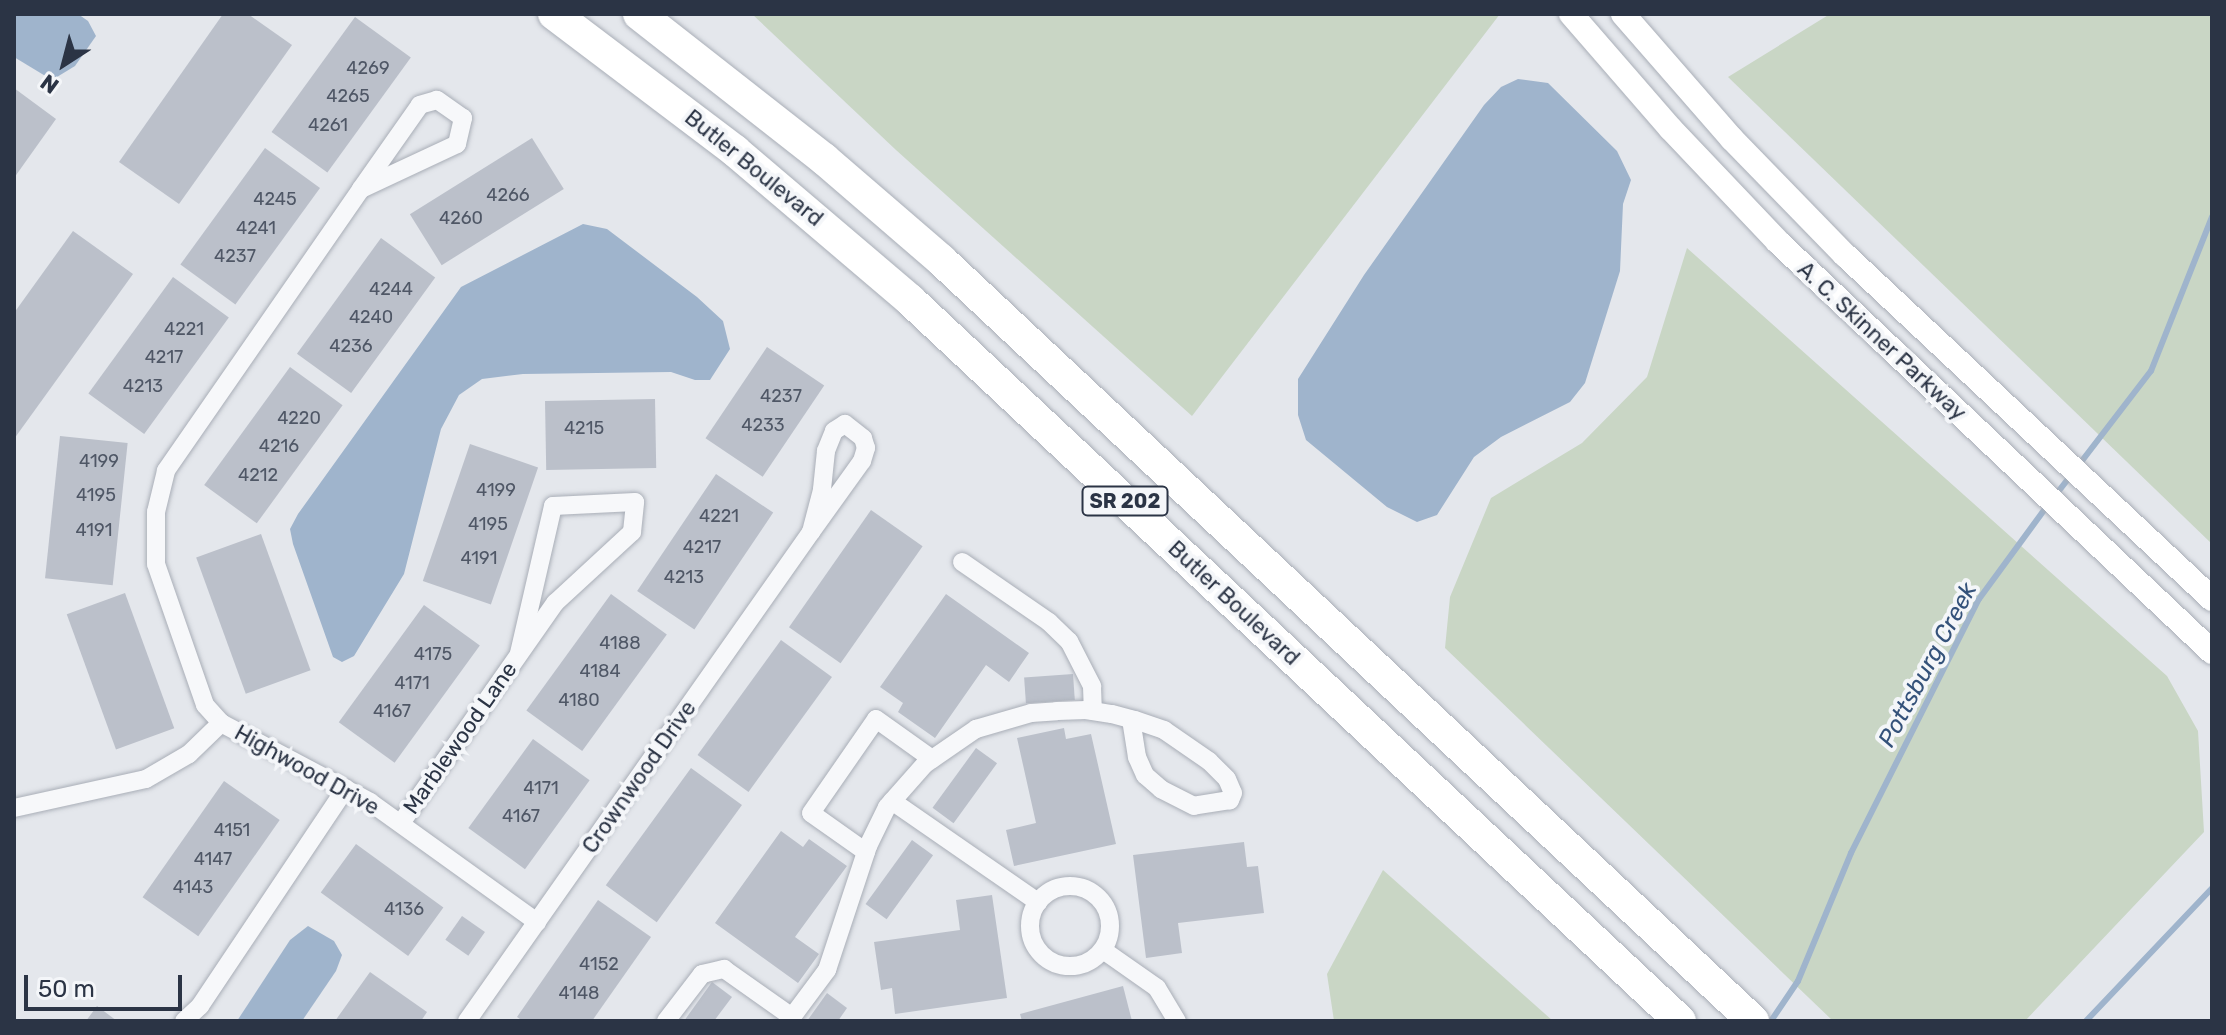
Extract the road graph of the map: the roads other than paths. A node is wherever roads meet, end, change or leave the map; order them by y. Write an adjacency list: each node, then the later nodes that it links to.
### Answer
1 (554, 14): 24 (highway, Butler Boulevard / SR 202)
2 (639, 14): 30 (highway, SR 202)
3 (1571, 14): 9 (main road, A. C. Skinner Parkway)
4 (1623, 14): 8 (main road, A. C. Skinner Parkway)
5 (361, 189): 5 (street, Highwood Drive); 13 (street, Highwood Drive)
6 (811, 532): 6 (street, Crownwood Drive); 21 (street, Crownwood Drive)
7 (962, 562): 11 (street)
8 (2212, 599)
9 (2212, 652)
10 (519, 653): 10 (street, Marblewood Lane); 18 (street, Marblewood Lane)
11 (1093, 711): 12 (street); 14 (street)
12 (1131, 719): 12 (street)
13 (221, 723): 15 (street, Highwood Drive); 17 (street)
14 (932, 759): 16 (street); 19 (street)
15 (346, 788): 18 (street, Highwood Drive); 23 (street)
16 (892, 801): 19 (street); 20 (street)
17 (14, 808)
18 (401, 823): 21 (street, Highwood Drive)
19 (866, 852): 25 (street)
20 (1038, 902): 22 (street); 22 (street)
21 (537, 922): 27 (street, Crownwood Drive)
22 (1103, 950): 29 (street)
23 (198, 1014): 26 (street)
24 (1676, 1018)
25 (790, 1019): 28 (street)
26 (184, 1021)
27 (467, 1021)
28 (666, 1021)
29 (1177, 1021)
30 (1753, 1021)

